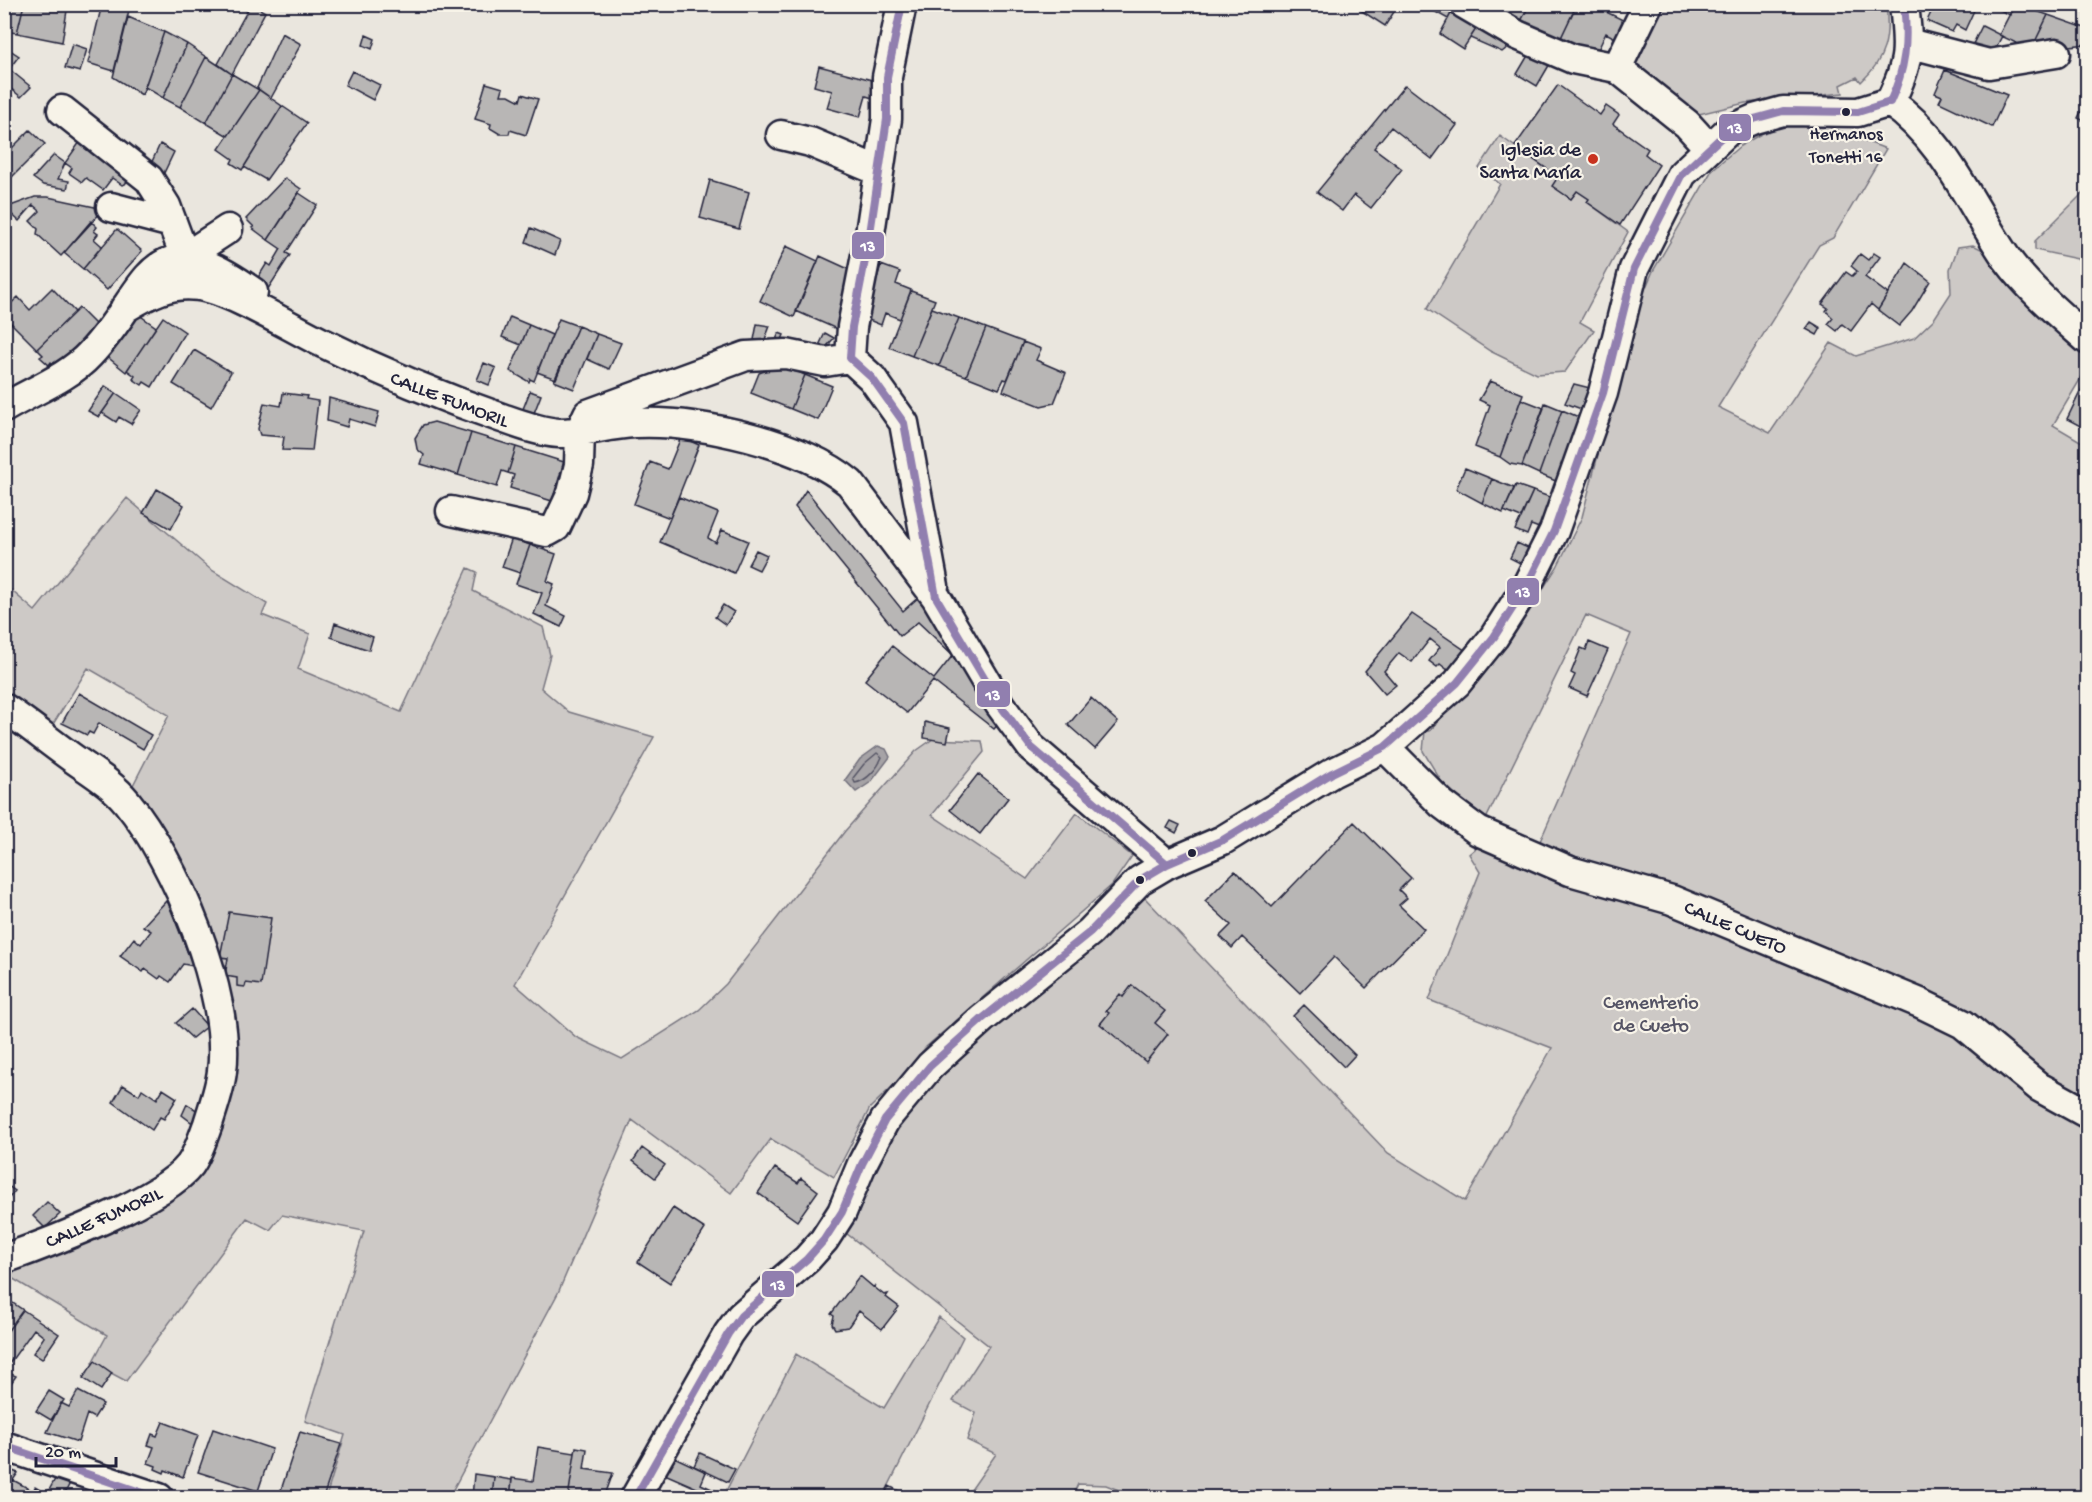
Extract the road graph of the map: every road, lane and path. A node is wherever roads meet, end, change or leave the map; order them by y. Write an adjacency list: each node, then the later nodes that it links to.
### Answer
1 (902, 4): 12 (street)
2 (1464, 4): 7 (street)
3 (1648, 4): 7 (street)
4 (1904, 4): 5 (street)
5 (1908, 43): 6 (street); 8 (street)
6 (2056, 53)
7 (1617, 68): 11 (street)
8 (1890, 102): 11 (street); 18 (street)
9 (62, 110): 14 (street)
10 (781, 135): 12 (street)
11 (1708, 147): 26 (street)
12 (879, 171): 20 (street)
13 (111, 207): 14 (street)
14 (172, 223): 16 (street)
15 (228, 229): 16 (street, CALLE FUMORIL)
16 (186, 257): 17 (street, CALLE FUMORIL); 19 (street, CALLE FUMORIL)
17 (125, 308): 19 (street, CALLE FUMORIL); 21 (street, CALLE FUMORIL)
18 (2088, 340)
19 (325, 344): 22 (street, CALLE FUMORIL)
20 (850, 358): 22 (street); 24 (street)
21 (4, 408)
22 (580, 431): 23 (street); 24 (street, CALLE FUMORIL)
23 (451, 511)
24 (936, 597): 27 (street, CALLE FUMORIL)
25 (4, 708): 29 (street, CALLE FUMORIL)
26 (1385, 747): 27 (street); 28 (street, CALLE CUETO)
27 (1167, 864): 32 (street)
28 (2088, 1114)
29 (4, 1259)
30 (4, 1446): 31 (street)
31 (159, 1497)
32 (635, 1497)

